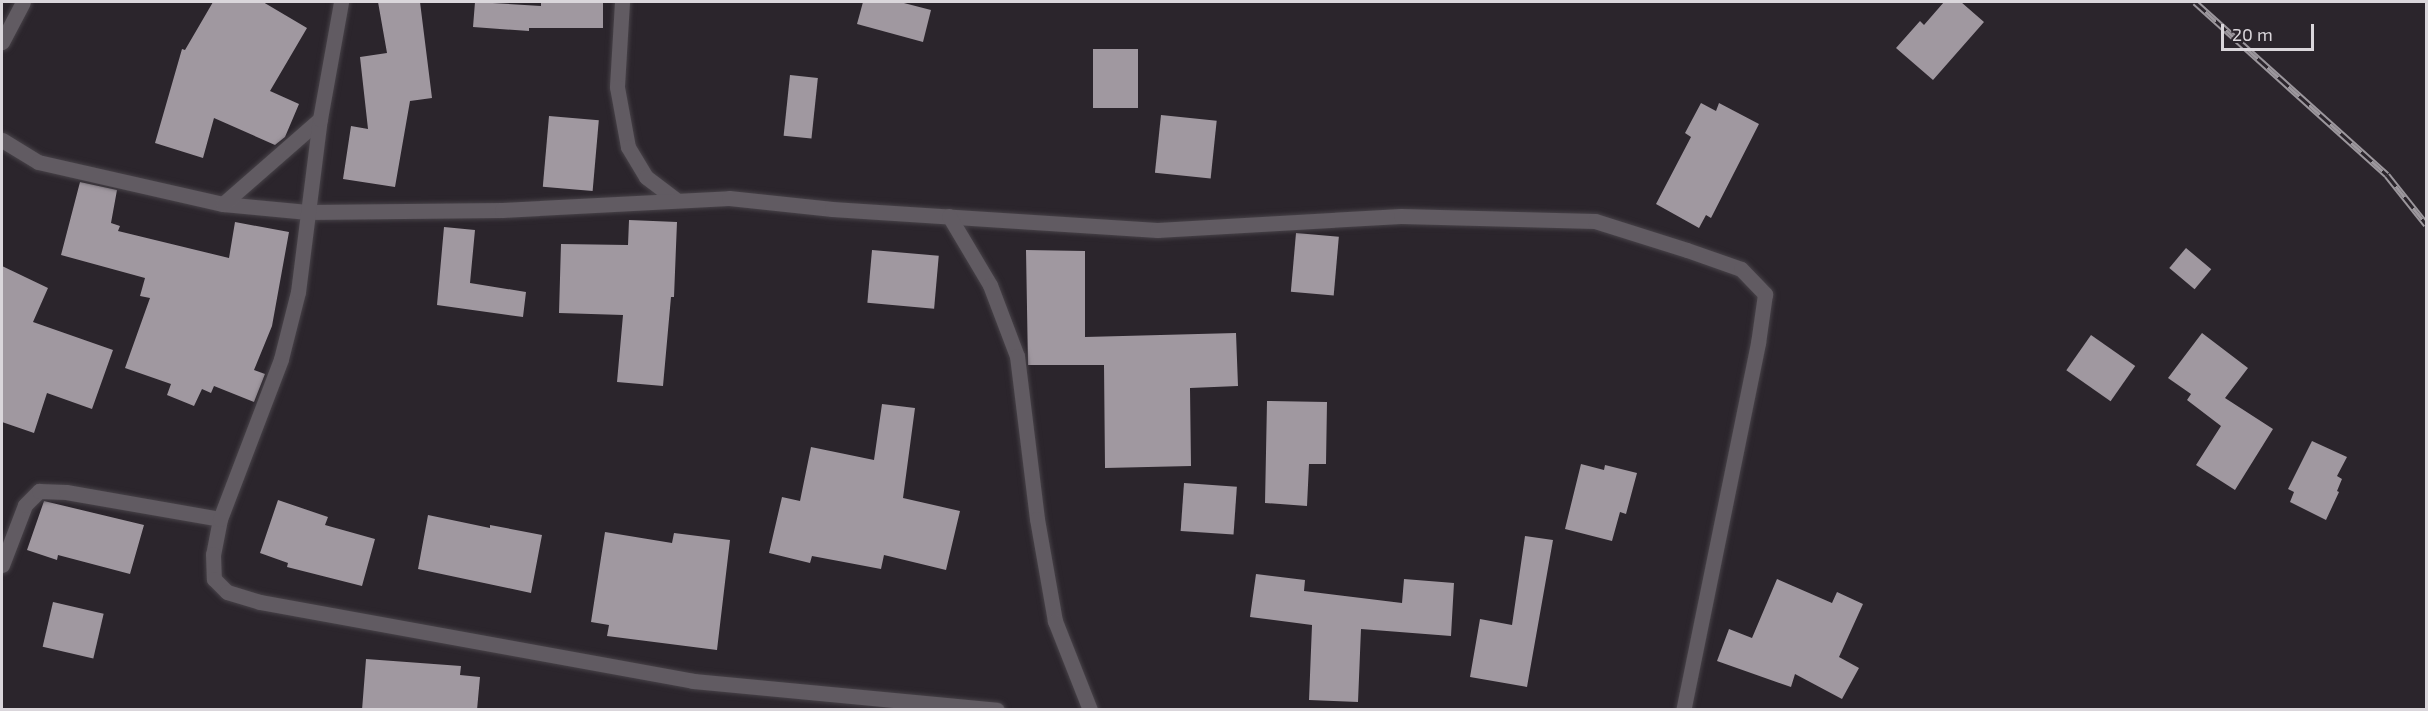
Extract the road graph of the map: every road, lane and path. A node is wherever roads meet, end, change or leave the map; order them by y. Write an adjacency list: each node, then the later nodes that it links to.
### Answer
1 (23, 2): 4 (street)
2 (341, 2): 5 (street)
3 (622, 2): 7 (street)
4 (2, 42)
5 (320, 119): 8 (street); 9 (street)
6 (2, 140): 8 (street)
7 (675, 200): 9 (street); 10 (street)
8 (224, 204): 9 (street)
9 (308, 212): 11 (street)
10 (949, 216): 14 (street); 15 (street)
11 (220, 519): 12 (street); 13 (street)
12 (2, 566)
13 (997, 710)
14 (1090, 710)
15 (1683, 710)

